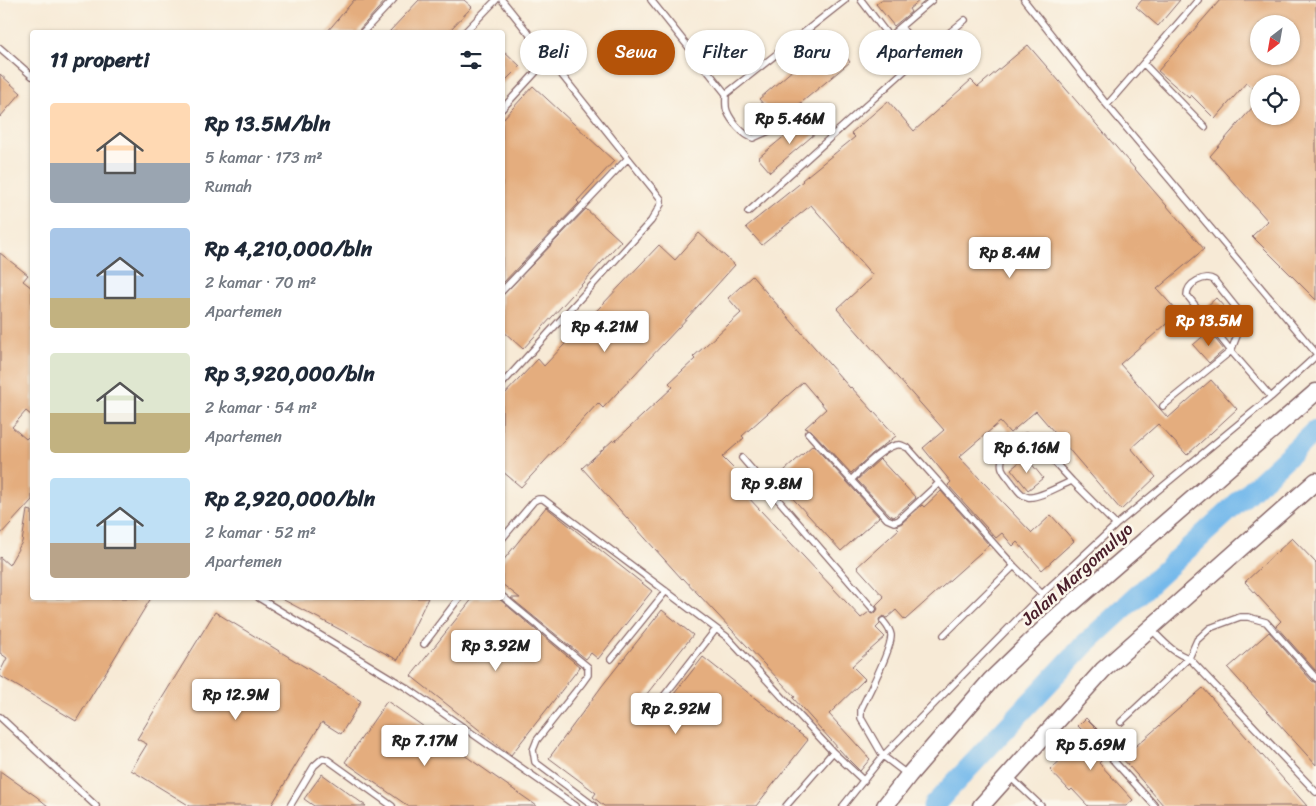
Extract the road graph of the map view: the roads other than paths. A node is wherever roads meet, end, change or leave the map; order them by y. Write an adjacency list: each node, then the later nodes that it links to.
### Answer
1 (392, 0): 12 (lane)
2 (496, 0): 13 (lane)
3 (502, 0): 14 (lane)
4 (651, 0): 22 (lane)
5 (845, 0): 22 (lane)
6 (861, 0): 11 (lane)
7 (932, 0): 11 (lane)
8 (1024, 0): 23 (lane)
9 (1198, 0): 17 (lane)
10 (965, 20): 15 (lane)
11 (901, 28)
12 (365, 30)
13 (467, 30)
14 (526, 30)
15 (953, 30)
16 (0, 48): 18 (lane)
17 (1144, 64): 23 (lane); 25 (lane)
18 (30, 74)
19 (533, 75): 24 (lane)
20 (562, 75): 27 (lane)
21 (900, 75): 28 (lane)
22 (726, 94): 26 (lane)
23 (1107, 104): 31 (lane)
24 (505, 105)
25 (1205, 127)
26 (771, 130)
27 (628, 158): 29 (lane); 32 (lane)
28 (748, 212)
29 (505, 288)
30 (1231, 350): 30 (lane); 34 (lane); 35 (lane)
31 (1316, 355): 34 (lane)
32 (505, 381)
33 (1316, 392): 65 (main road, Jalan Margomulyo)
34 (1271, 397): 42 (lane)
35 (1163, 406)
36 (808, 433): 38 (lane)
37 (742, 458): 50 (lane)
38 (851, 480): 41 (lane); 41 (lane)
39 (1072, 481): 39 (lane); 42 (lane)
40 (1316, 481): 52 (main road)
41 (939, 483): 44 (lane)
42 (1116, 525): 46 (lane)
43 (505, 536): 45 (lane)
44 (1014, 566): 46 (lane); 54 (lane)
45 (666, 591): 53 (lane); 57 (lane)
46 (1042, 594): 63 (lane)
47 (505, 598): 73 (lane)
48 (262, 600): 72 (lane)
49 (457, 600): 55 (lane)
50 (872, 609)
51 (884, 621): 63 (lane)
52 (1151, 628): 56 (lane); 66 (main road)
53 (716, 629): 59 (lane); 62 (lane)
54 (944, 635)
55 (424, 644)
56 (1189, 658): 58 (lane); 61 (lane); 68 (lane)
57 (611, 659)
58 (1316, 678)
59 (664, 696)
60 (0, 717): 70 (lane)
61 (1122, 722)
62 (833, 752): 67 (lane); 74 (lane)
63 (883, 756): 65 (lane); 67 (lane)
64 (1112, 758): 79 (lane)
65 (908, 775): 76 (main road, Jalan Margomulyo)
66 (1008, 775): 77 (main road); 78 (lane)
67 (864, 782): 75 (lane)
68 (1316, 792)
69 (292, 805): 71 (lane)
70 (96, 806)
71 (392, 806)
72 (576, 806)
73 (594, 806)
74 (786, 806)
75 (843, 806)
76 (885, 806)
77 (981, 806)
78 (1041, 806)
79 (1155, 806)

